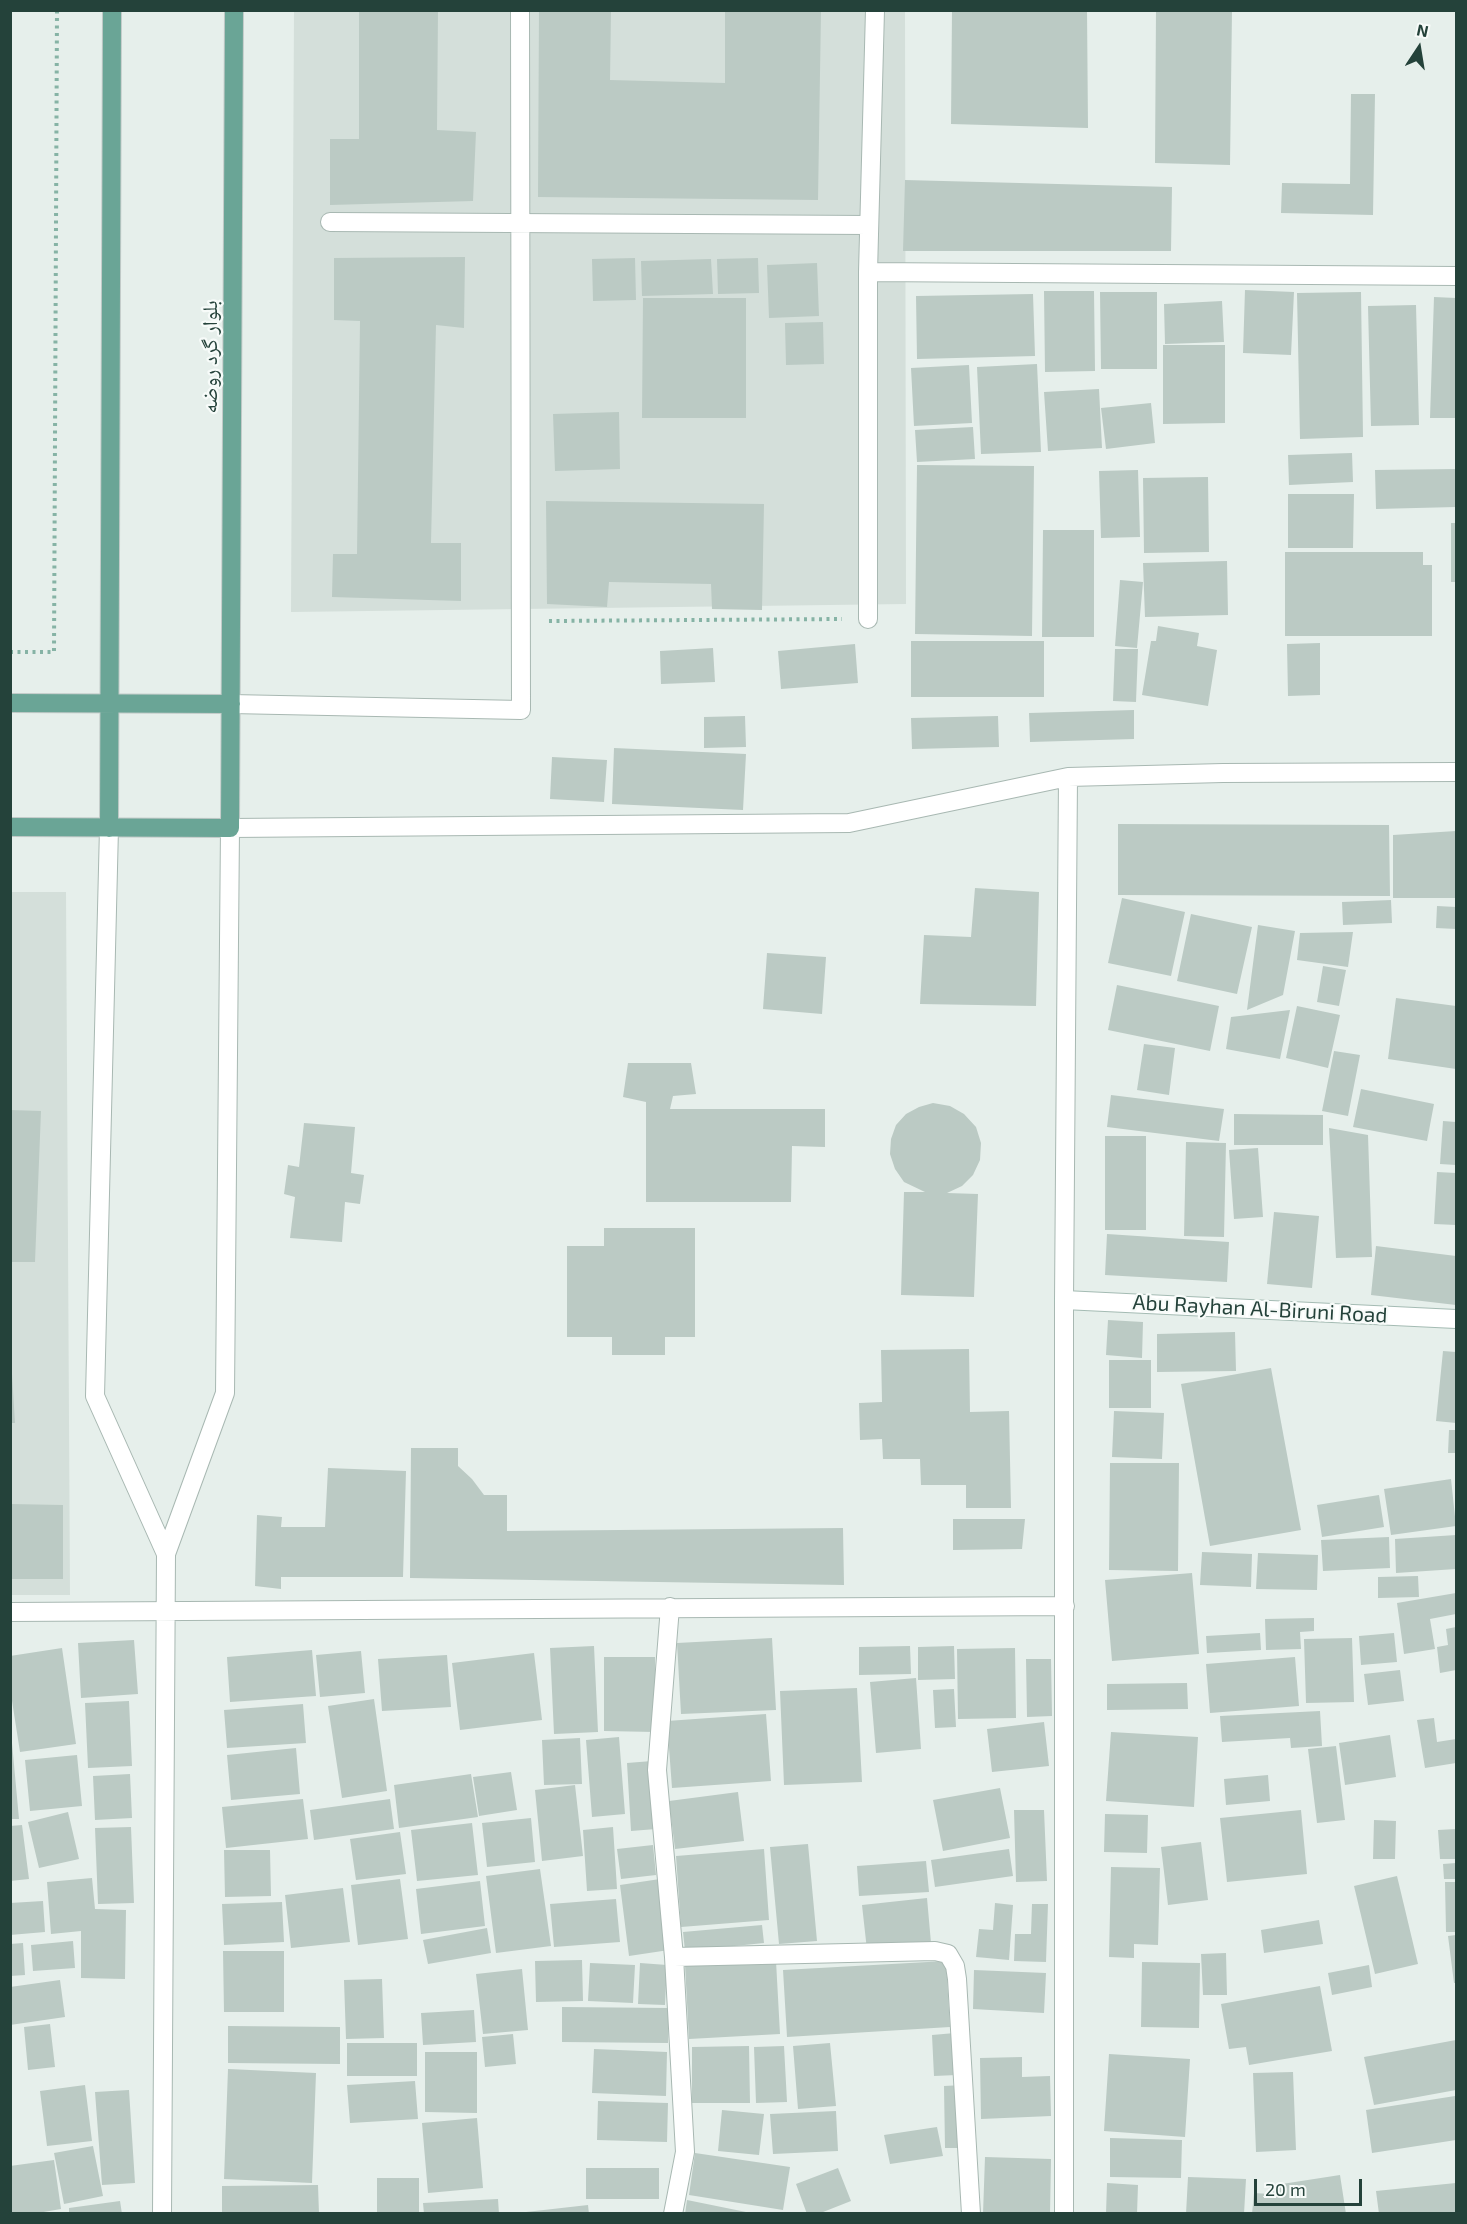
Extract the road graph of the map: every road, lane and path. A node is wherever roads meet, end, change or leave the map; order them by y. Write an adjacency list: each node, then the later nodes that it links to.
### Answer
1 (57, 10): 13 (path)
2 (112, 10): 15 (main road)
3 (234, 10): 16 (main road, بلوار گرد روضه)
4 (520, 10): 7 (street)
5 (875, 10): 8 (street)
6 (330, 222): 7 (street)
7 (521, 223): 8 (street); 12 (street)
8 (869, 225): 9 (street)
9 (868, 272): 10 (street); 11 (street)
10 (1456, 276)
11 (868, 619): 12 (path)
12 (521, 621): 16 (street)
13 (10, 652)
14 (10, 703): 15 (main road)
15 (110, 704): 16 (main road); 20 (main road)
16 (231, 705): 21 (main road, بلوار گرد روضه)
17 (1456, 772): 18 (street)
18 (1068, 777): 21 (street); 22 (street)
19 (10, 827): 20 (main road)
20 (109, 828): 21 (main road); 24 (street)
21 (230, 828): 24 (street)
22 (1064, 1300): 23 (street, Abu Rayhan Al-Biruni Road); 26 (street)
23 (1456, 1319)
24 (166, 1554): 27 (street)
25 (670, 1606): 26 (street); 27 (street); 29 (street)
26 (1065, 1606): 33 (street)
27 (166, 1611): 28 (street); 30 (street)
28 (10, 1612)
29 (674, 1957): 31 (street); 32 (street)
30 (162, 2214)
31 (674, 2214)
32 (971, 2214)
33 (1064, 2214)

